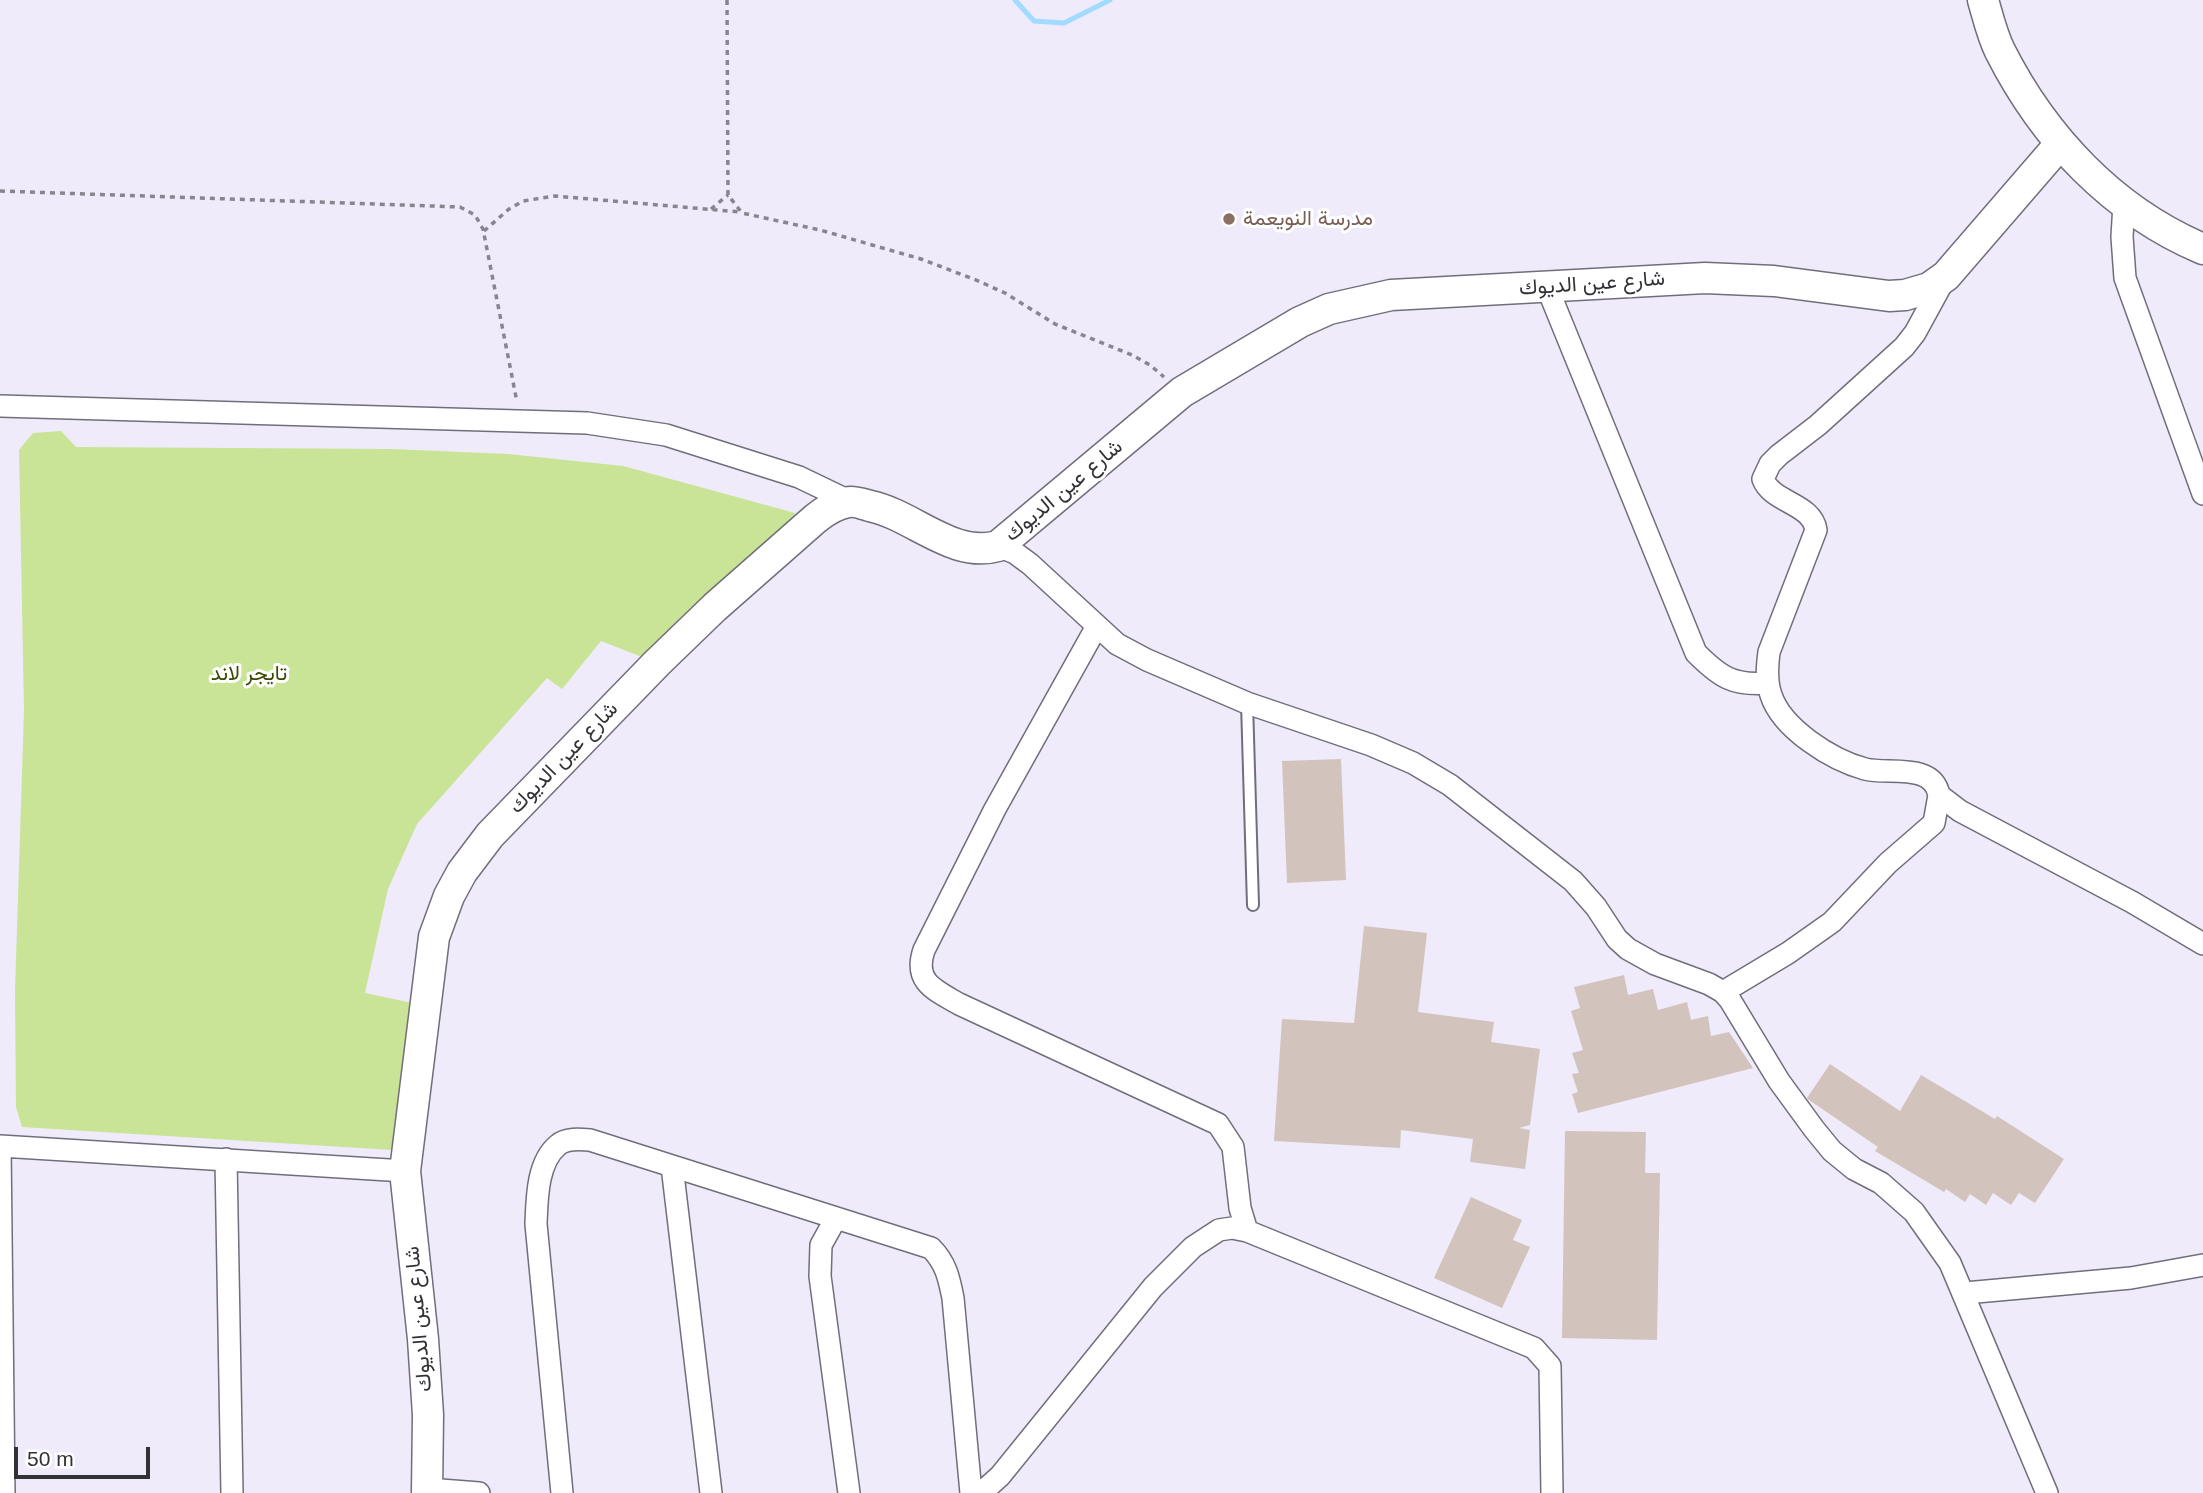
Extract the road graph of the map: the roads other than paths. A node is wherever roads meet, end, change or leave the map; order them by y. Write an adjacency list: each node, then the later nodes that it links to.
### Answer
1 (1983, 0): 2 (street)
2 (2060, 144): 3 (street); 5 (street, شارع عين الديوك)
3 (2124, 204): 4 (street); 8 (street)
4 (2203, 249)
5 (1946, 276): 6 (street, شارع عين الديوك); 12 (street)
6 (1547, 287): 10 (street, شارع عين الديوك); 12 (street)
7 (0, 406): 9 (street)
8 (2203, 495)
9 (851, 502): 10 (street, شارع عين الديوك); 21 (street, شارع عين الديوك)
10 (998, 546): 11 (street)
11 (1097, 626): 13 (street); 23 (street)
12 (1768, 683): 14 (street)
13 (1247, 704): 15 (lane); 17 (street)
14 (1939, 795): 16 (street); 17 (street)
15 (1252, 905)
16 (2203, 944)
17 (1723, 992): 25 (street)
18 (0, 1146): 19 (street); 27 (street)
19 (226, 1159): 21 (street); 28 (street)
20 (672, 1166): 22 (street); 30 (street); 31 (street)
21 (405, 1171): 26 (street, شارع عين الديوك)
22 (836, 1218): 32 (street); 33 (street)
23 (1247, 1231): 34 (street); 35 (street)
24 (2203, 1265): 25 (street)
25 (1965, 1293): 36 (street)
26 (427, 1491): 29 (street)
27 (4, 1493)
28 (232, 1493)
29 (479, 1493)
30 (562, 1493)
31 (711, 1493)
32 (849, 1493)
33 (971, 1493)
34 (981, 1493)
35 (1552, 1493)
36 (2047, 1493)

